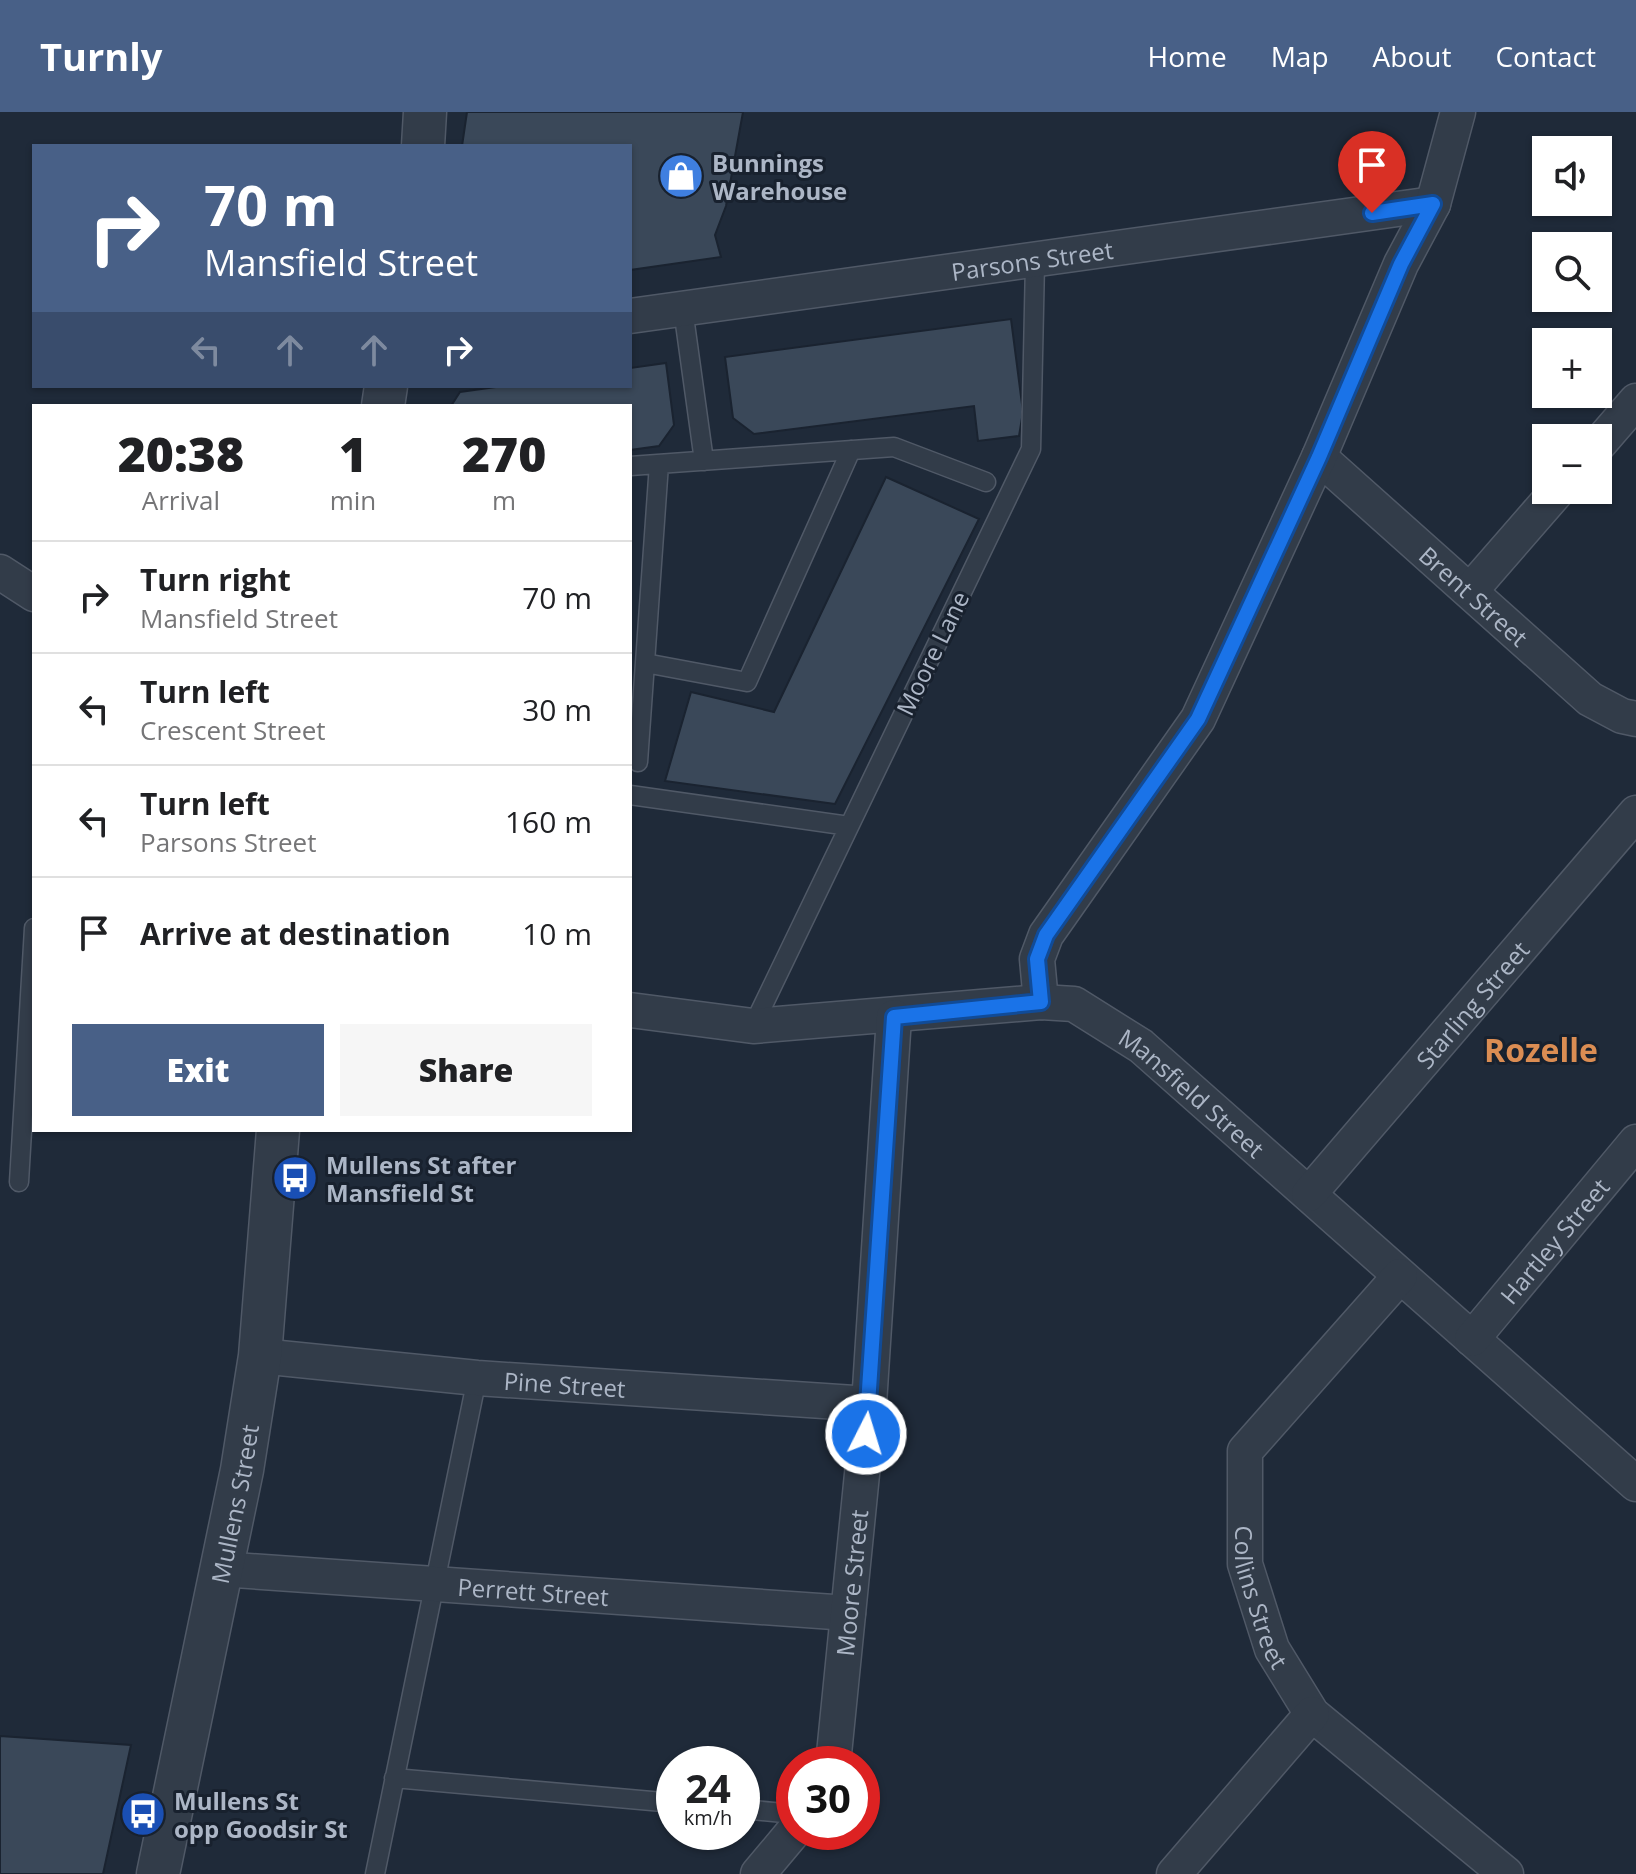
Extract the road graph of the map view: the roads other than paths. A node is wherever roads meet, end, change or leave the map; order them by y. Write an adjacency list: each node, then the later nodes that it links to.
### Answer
1 (1458, 112): 2 (street)
2 (1433, 204): 3 (street, Parsons Street); 9 (street)
3 (1035, 262): 4 (street, Parsons Street); 23 (lane, Moore Lane)
4 (683, 309): 5 (street, Parsons Street); 10 (lane)
5 (632, 316)
6 (1636, 401): 7 (street)
7 (1612, 429)
8 (851, 450): 10 (lane); 13 (lane); 18 (lane)
9 (1319, 457): 16 (street, Brent Street); 25 (street)
10 (704, 461): 11 (lane)
11 (659, 464): 12 (lane); 18 (lane)
12 (632, 466)
13 (986, 482)
14 (1546, 504): 16 (street)
15 (0, 572): 17 (street)
16 (1471, 590): 19 (street, Brent Street)
17 (32, 593)
18 (645, 663): 20 (lane)
19 (1636, 719)
20 (638, 762)
21 (632, 795): 23 (lane)
22 (1636, 813): 32 (street, Starling Street)
23 (849, 826): 28 (lane, Moore Lane)
24 (32, 962): 31 (lane)
25 (1041, 1002): 27 (street, Mansfield Street); 32 (street, Mansfield Street)
26 (632, 1010): 28 (street, Mansfield Street)
27 (894, 1017): 28 (street, Mansfield Street); 37 (street, Moore Street)
28 (753, 1026)
29 (278, 1132): 35 (street, Mullens Street)
30 (1636, 1142): 34 (street, Hartley Street)
31 (19, 1182)
32 (1309, 1194): 33 (street, Mansfield Street)
33 (1400, 1276): 34 (street, Mansfield Street); 42 (street, Collins Street)
34 (1472, 1339): 38 (street, Mansfield Street)
35 (260, 1356): 36 (street, Pine Street); 39 (street, Mullens Street)
36 (477, 1378): 37 (street, Pine Street); 40 (lane)
37 (869, 1404): 41 (street, Moore Street)
38 (1636, 1484)
39 (220, 1569): 40 (street, Perrett Street); 47 (street, Mullens Street)
40 (434, 1586): 41 (street, Perrett Street); 44 (lane)
41 (848, 1613): 43 (street, Moore Street)
42 (1312, 1714): 50 (street); 51 (street, Collins Street)
43 (835, 1746)
44 (394, 1778): 45 (lane); 48 (lane)
45 (656, 1801)
46 (778, 1850): 49 (street)
47 (158, 1874)
48 (375, 1874)
49 (758, 1874)
50 (1174, 1874)
51 (1506, 1874)

